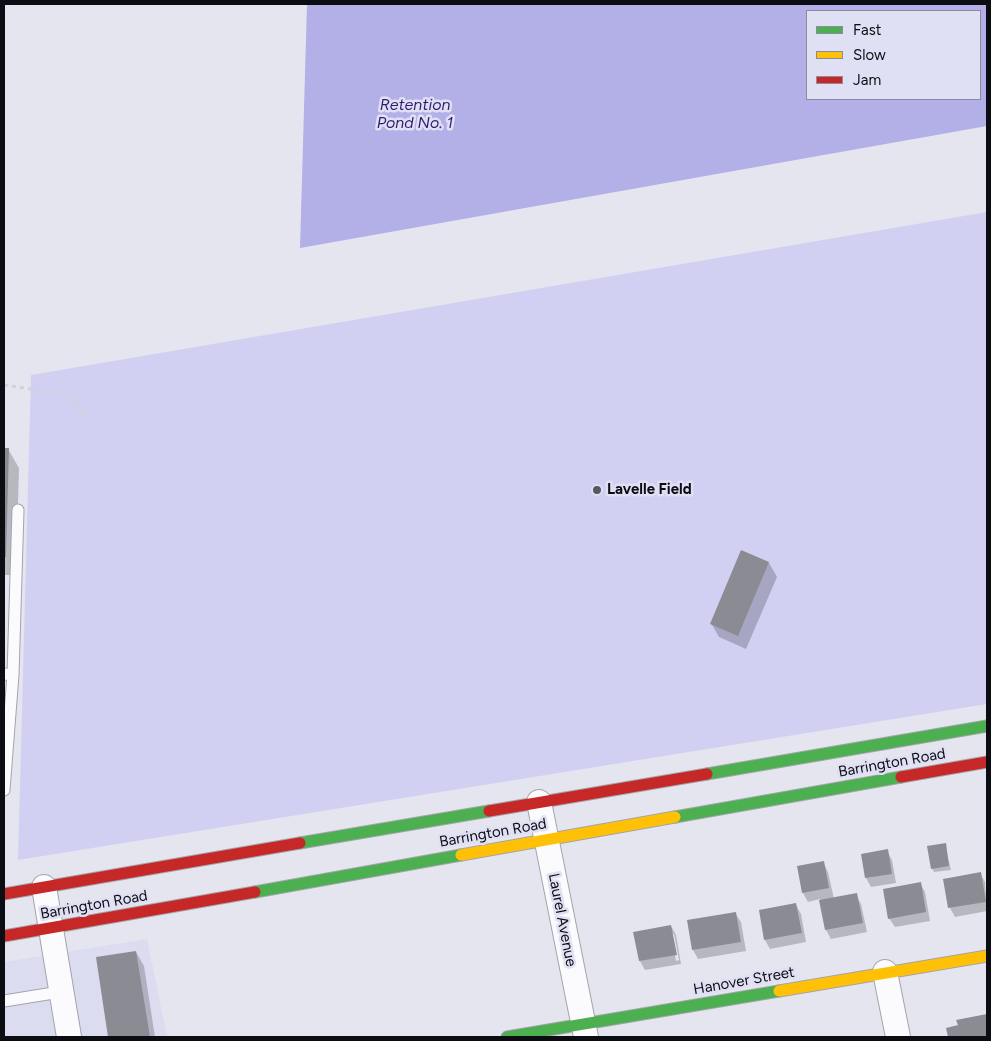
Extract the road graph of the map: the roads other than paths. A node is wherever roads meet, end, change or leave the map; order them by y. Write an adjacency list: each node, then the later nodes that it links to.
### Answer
1 (18, 510): 2 (lane)
2 (9, 634): 3 (lane)
3 (8, 674): 4 (lane)
4 (7, 706): 7 (lane)
5 (987, 726): 8 (main road, Barrington Road)
6 (987, 762): 9 (main road, Barrington Road)
7 (4, 790)
8 (539, 802): 9 (street, Laurel Avenue); 10 (main road, Barrington Road)
9 (546, 839): 12 (main road, Barrington Road); 18 (street, Laurel Avenue)
10 (44, 887): 11 (main road, Barrington Road); 12 (street)
11 (4, 894)
12 (49, 929): 13 (main road, Barrington Road); 16 (street)
13 (4, 936)
14 (987, 956): 15 (main road, Hanover Street)
15 (885, 972): 18 (main road, Hanover Street); 21 (street)
16 (60, 992): 17 (lane); 19 (street)
17 (4, 1001)
18 (584, 1031): 20 (main road, Hanover Street)
19 (69, 1037)
20 (507, 1037)
21 (898, 1037)

